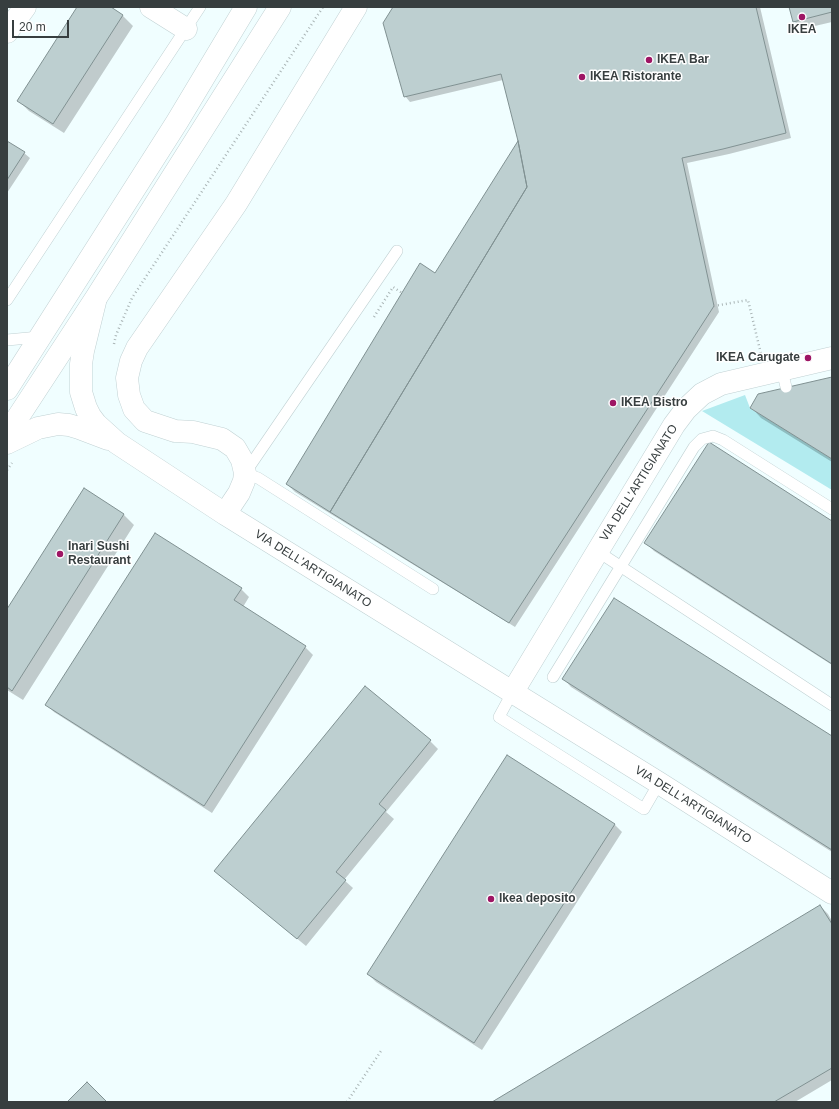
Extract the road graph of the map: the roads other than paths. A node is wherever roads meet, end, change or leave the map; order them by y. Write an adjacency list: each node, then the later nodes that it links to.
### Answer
1 (25, 7): 9 (street)
2 (151, 7): 8 (street)
3 (200, 7): 8 (lane)
4 (246, 7): 14 (street)
5 (280, 7): 10 (street)
6 (286, 7): 10 (street)
7 (356, 7): 21 (street)
8 (186, 29): 13 (lane)
9 (7, 32)
10 (258, 44): 12 (street)
11 (397, 251): 21 (lane)
12 (96, 298): 18 (street); 20 (street, VIA DELL'ARTIGIANATO)
13 (7, 300)
14 (40, 337): 15 (lane); 17 (street)
15 (7, 340)
16 (832, 358): 24 (street, VIA DELL'ARTIGIANATO)
17 (7, 389)
18 (7, 434)
19 (7, 443): 20 (street, VIA DELL'ARTIGIANATO)
20 (117, 443): 23 (street, VIA DELL'ARTIGIANATO)
21 (244, 473): 23 (street); 26 (lane)
22 (832, 509): 25 (lane)
23 (225, 514): 28 (street, VIA DELL'ARTIGIANATO)
24 (597, 552): 25 (lane); 28 (street, VIA DELL'ARTIGIANATO)
25 (620, 566): 27 (lane); 29 (lane)
26 (433, 589)
27 (553, 677)
28 (512, 693): 30 (street, VIA DELL'ARTIGIANATO); 30 (lane)
29 (832, 705)
30 (659, 783): 31 (street, VIA DELL'ARTIGIANATO)
31 (832, 893)

